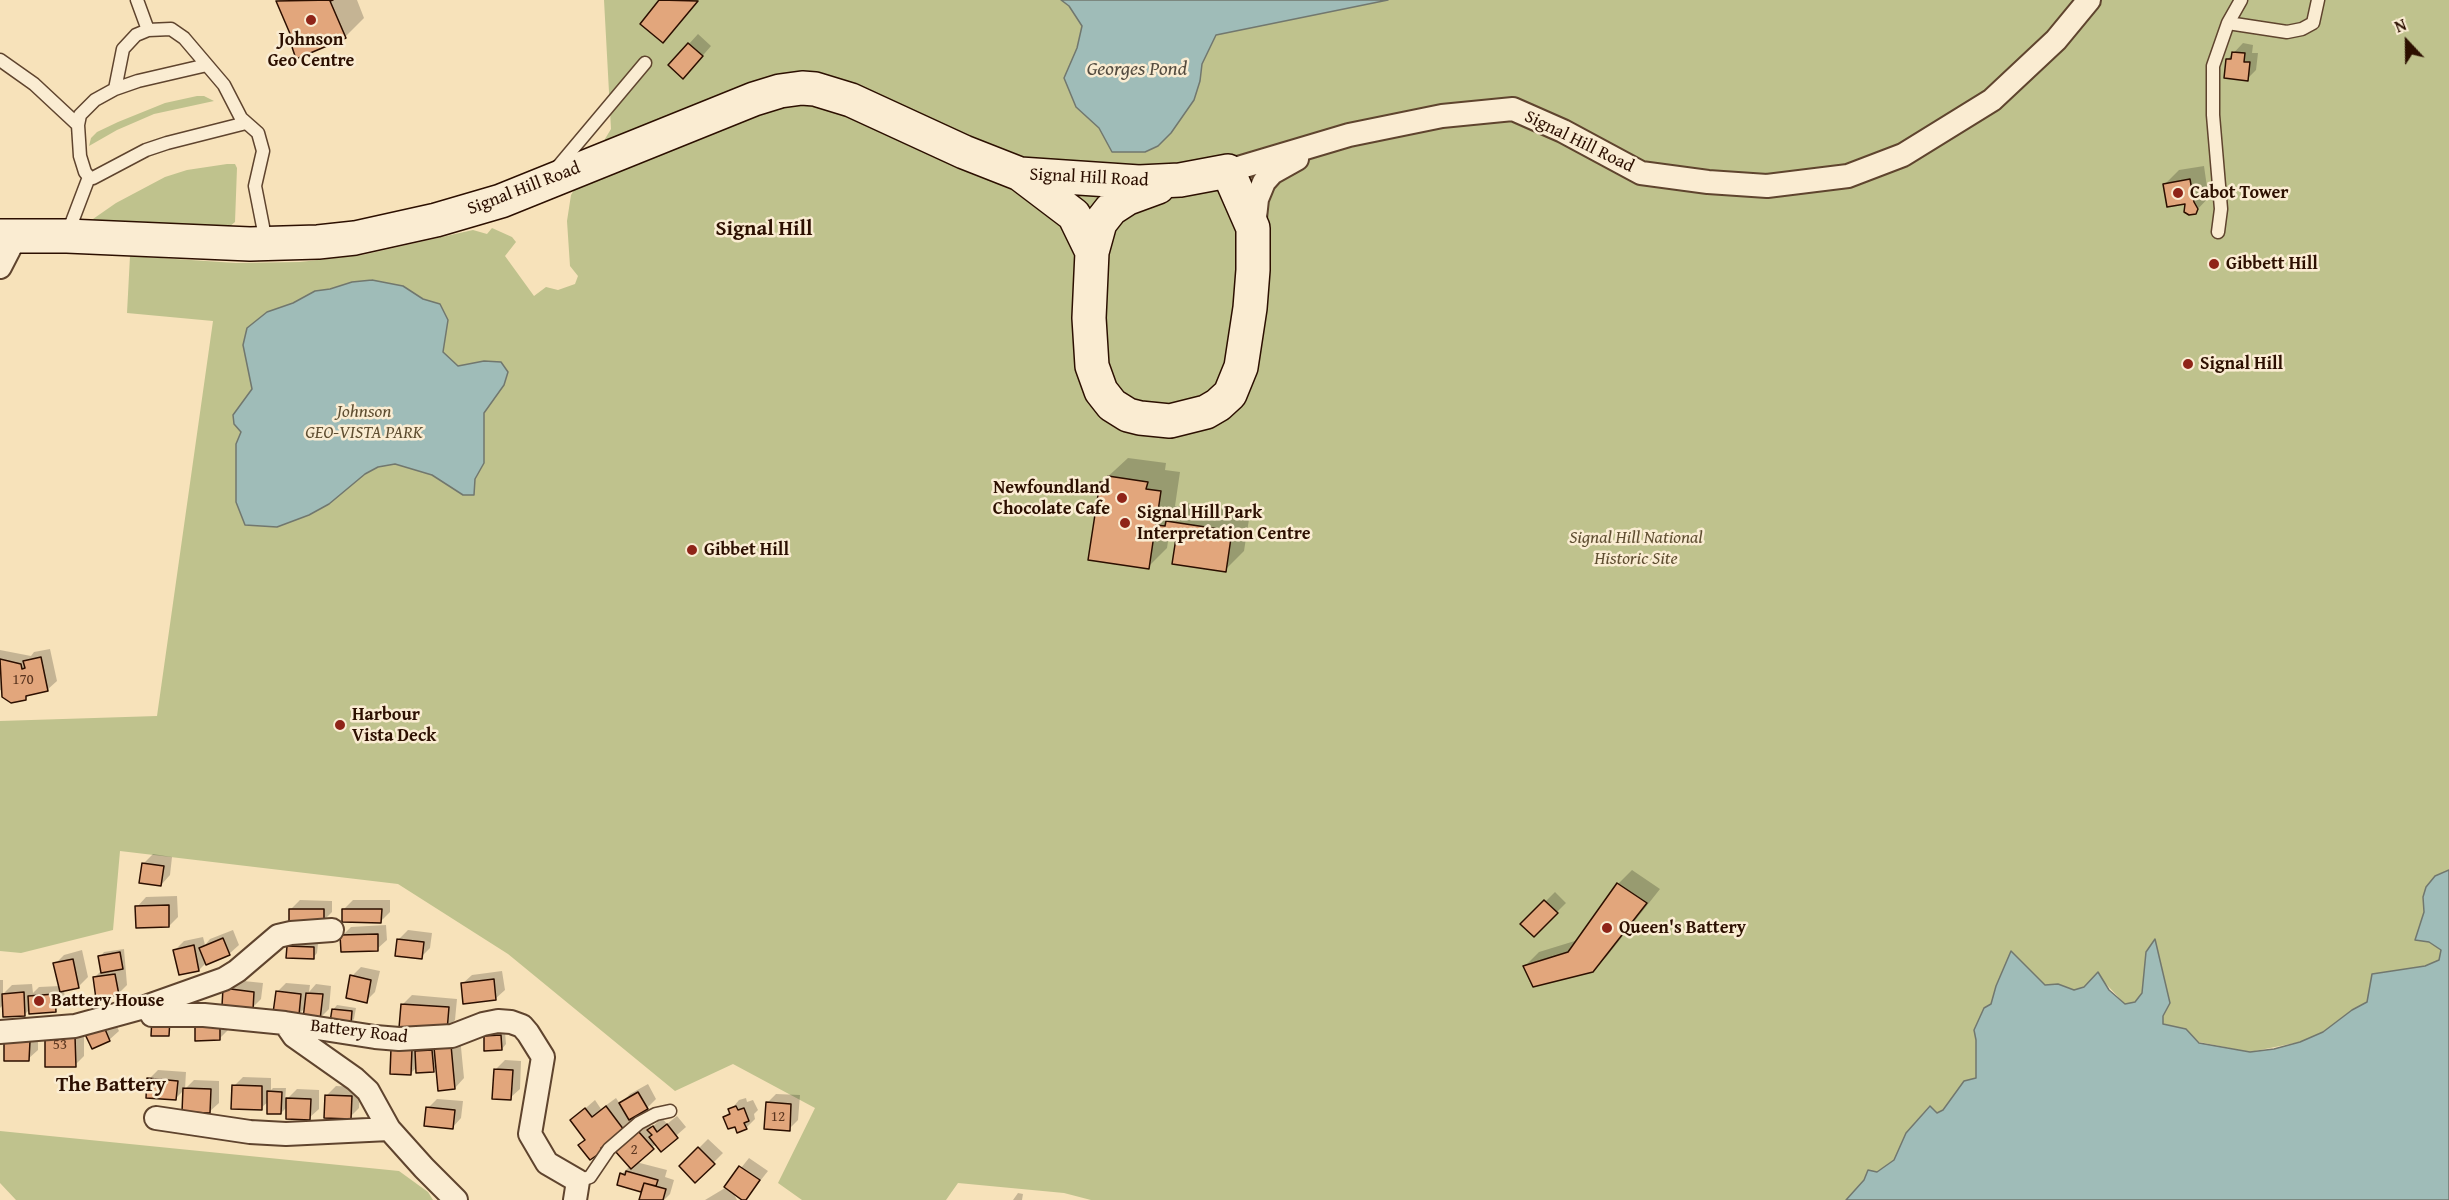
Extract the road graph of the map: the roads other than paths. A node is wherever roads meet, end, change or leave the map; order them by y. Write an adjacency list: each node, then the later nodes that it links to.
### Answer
1 (136, 0): 6 (lane)
2 (2089, 0): 13 (street, Signal Hill Road)
3 (2241, 0): 5 (lane)
4 (2318, 0): 5 (lane)
5 (2228, 23): 20 (lane)
6 (148, 30): 9 (lane); 10 (lane)
7 (0, 60): 12 (lane)
8 (645, 63): 18 (lane)
9 (207, 65): 10 (lane); 11 (lane)
10 (116, 89): 12 (lane)
11 (246, 123): 16 (lane); 23 (lane)
12 (78, 125): 16 (lane)
13 (1332, 139): 14 (street, Signal Hill Road); 19 (street, Signal Hill Road)
14 (1228, 171): 17 (street, Signal Hill Road); 19 (street)
15 (1020, 174): 17 (street, Signal Hill Road); 18 (street, Signal Hill Road); 24 (street, Signal Hill Road)
16 (89, 177): 22 (lane)
17 (1180, 180): 24 (street)
18 (543, 184): 23 (street, Signal Hill Road)
19 (1253, 228): 24 (street, Signal Hill Road)
20 (2218, 232)
21 (8, 236): 22 (street, Signal Hill Road); 25 (street)
22 (67, 236): 23 (street, Signal Hill Road)
23 (267, 244)
24 (1092, 252)
25 (0, 267)
26 (332, 930): 27 (street)
27 (148, 1006): 28 (street, Battery Road); 29 (street)
28 (285, 1023): 32 (street); 33 (street, Battery Road)
29 (0, 1032)
30 (670, 1110): 33 (lane)
31 (156, 1118): 32 (street)
32 (389, 1129): 34 (street)
33 (576, 1191)
34 (456, 1200)

